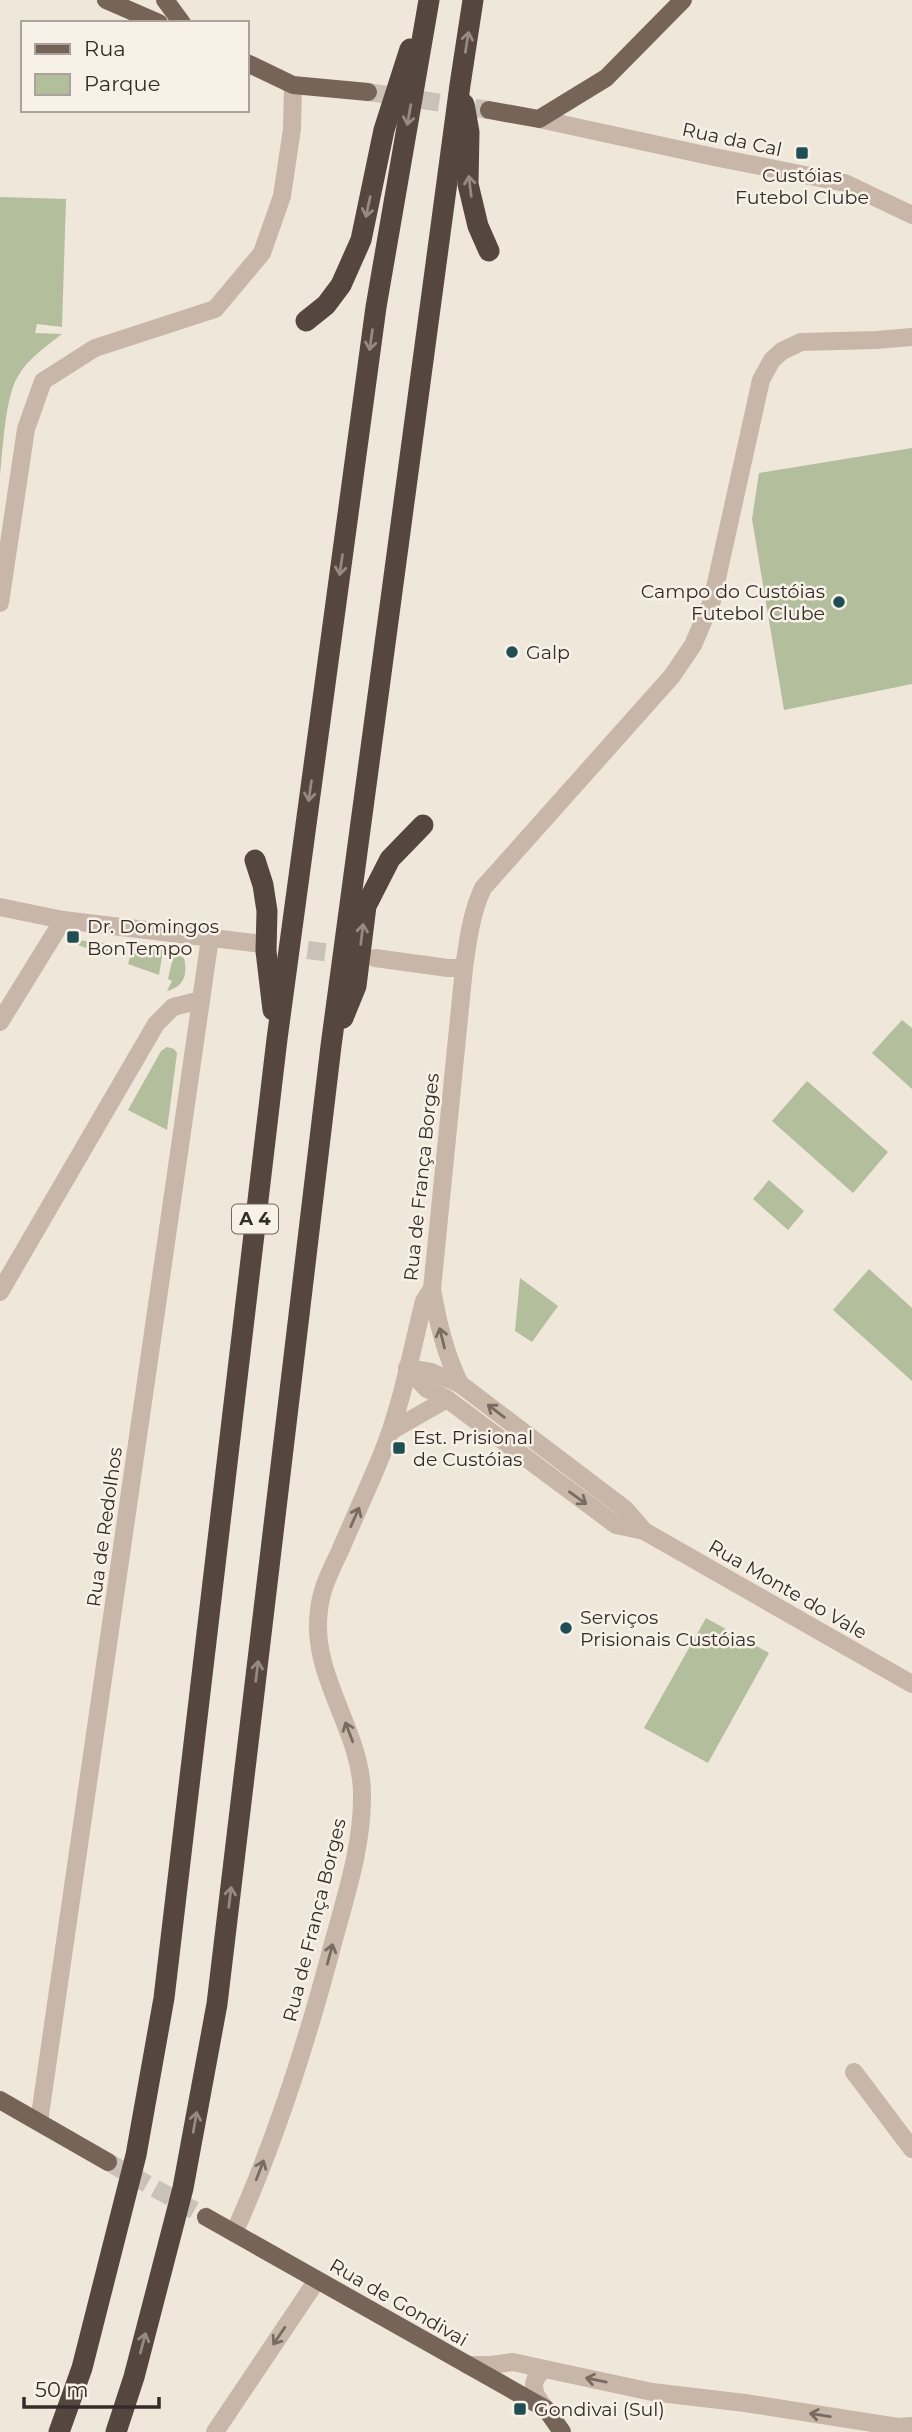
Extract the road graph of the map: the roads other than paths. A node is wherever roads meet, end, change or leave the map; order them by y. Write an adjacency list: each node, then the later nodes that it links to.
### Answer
1 (106, 0): 6 (main road)
2 (164, 0): 7 (main road)
3 (427, 0): 16 (highway, one-way to 16); 29 (highway, A 4, one-way to 29)
4 (473, 0): 10 (highway, one-way to 4)
5 (683, 0): 13 (main road)
6 (154, 21)
7 (181, 21)
8 (248, 63): 9 (main road)
9 (293, 85): 11 (main road); 18 (street)
10 (460, 85): 15 (highway, one-way to 10); 30 (highway)
11 (369, 92)
12 (489, 110): 13 (main road)
13 (539, 119): 14 (street, Rua da Cal)
14 (912, 215)
15 (489, 251)
16 (306, 321)
17 (912, 337): 26 (street, Rua de França Borges)
18 (0, 603)
19 (423, 825): 30 (highway, one-way to 19)
20 (255, 860): 29 (highway)
21 (0, 907): 22 (street)
22 (63, 920): 23 (street); 28 (street)
23 (210, 937): 24 (street); 27 (street, Rua de Redolhos)
24 (254, 943)
25 (375, 958): 26 (street)
26 (464, 968): 31 (street, Rua de França Borges)
27 (201, 1000): 32 (street); 43 (street, Rua de Redolhos)
28 (0, 1022)
29 (276, 1039): 53 (highway, A 4)
30 (331, 1046): 54 (highway, one-way to 30)
31 (432, 1289): 33 (street, Rua de França Borges); 34 (street, Rua Monte do Vale, one-way to 31)
32 (0, 1292)
33 (407, 1368): 34 (street, Rua Monte do Vale); 35 (street, Rua Monte do Vale); 36 (street, Rua de França Borges)
34 (460, 1384): 37 (street, Rua Monte do Vale, one-way to 34)
35 (447, 1399): 36 (street); 38 (street, Rua Monte do Vale)
36 (391, 1431): 47 (street, Rua de França Borges, one-way to 36)
37 (567, 1466): 38 (street); 39 (street, Rua Monte do Vale)
38 (555, 1481): 39 (street, Rua Monte do Vale, one-way to 39)
39 (643, 1531): 40 (street, Rua Monte do Vale)
40 (912, 1684)
41 (854, 2073): 44 (street)
42 (0, 2100): 43 (main road)
43 (39, 2122): 45 (main road)
44 (912, 2149)
45 (108, 2162)
46 (206, 2217): 47 (main road, Rua de Gondivai)
47 (234, 2233): 48 (main road, Rua de Gondivai)
48 (317, 2280): 49 (main road, Rua de Gondivai); 55 (street, one-way to 55)
49 (467, 2365): 50 (street); 51 (main road, Rua de Gondivai)
50 (545, 2369): 51 (street); 52 (street, one-way to 50)
51 (546, 2409): 56 (main road, Rua de Gondivai)
52 (912, 2426)
53 (58, 2432)
54 (116, 2432)
55 (215, 2432)
56 (562, 2432)

